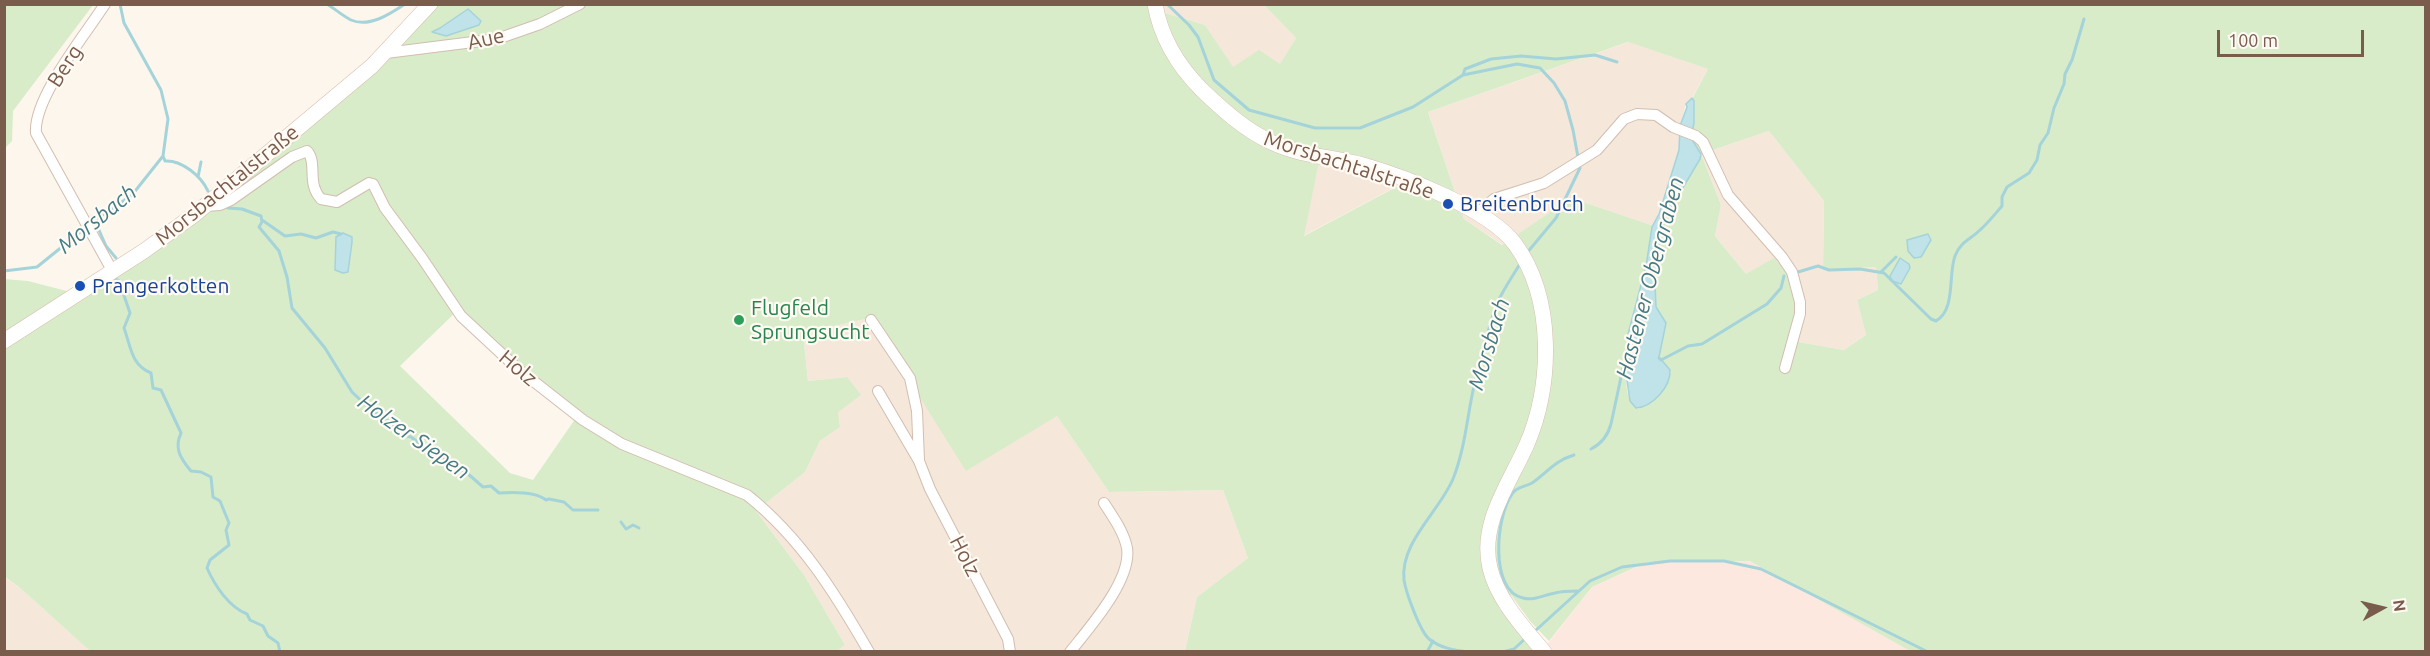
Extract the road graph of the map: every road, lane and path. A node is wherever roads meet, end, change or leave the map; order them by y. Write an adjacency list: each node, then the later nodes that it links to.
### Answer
1 (105, 4): 8 (street, Berg)
2 (430, 4): 5 (main road, Morsbachtalstraße)
3 (580, 4): 5 (street, Aue)
4 (1155, 7): 7 (main road, Morsbachtalstraße)
5 (386, 53): 6 (main road, Morsbachtalstraße)
6 (205, 206): 8 (main road, Morsbachtalstraße); 16 (street, Holz)
7 (1477, 214): 11 (street); 15 (main road, Morsbachtalstraße)
8 (113, 272): 10 (main road, Morsbachtalstraße)
9 (871, 320): 13 (street, Holz)
10 (4, 342)
11 (1785, 368)
12 (878, 391): 13 (street, Holz)
13 (919, 461): 17 (street, Holz)
14 (1104, 503): 18 (street)
15 (1534, 640)
16 (869, 651)
17 (1010, 651)
18 (1070, 651)

